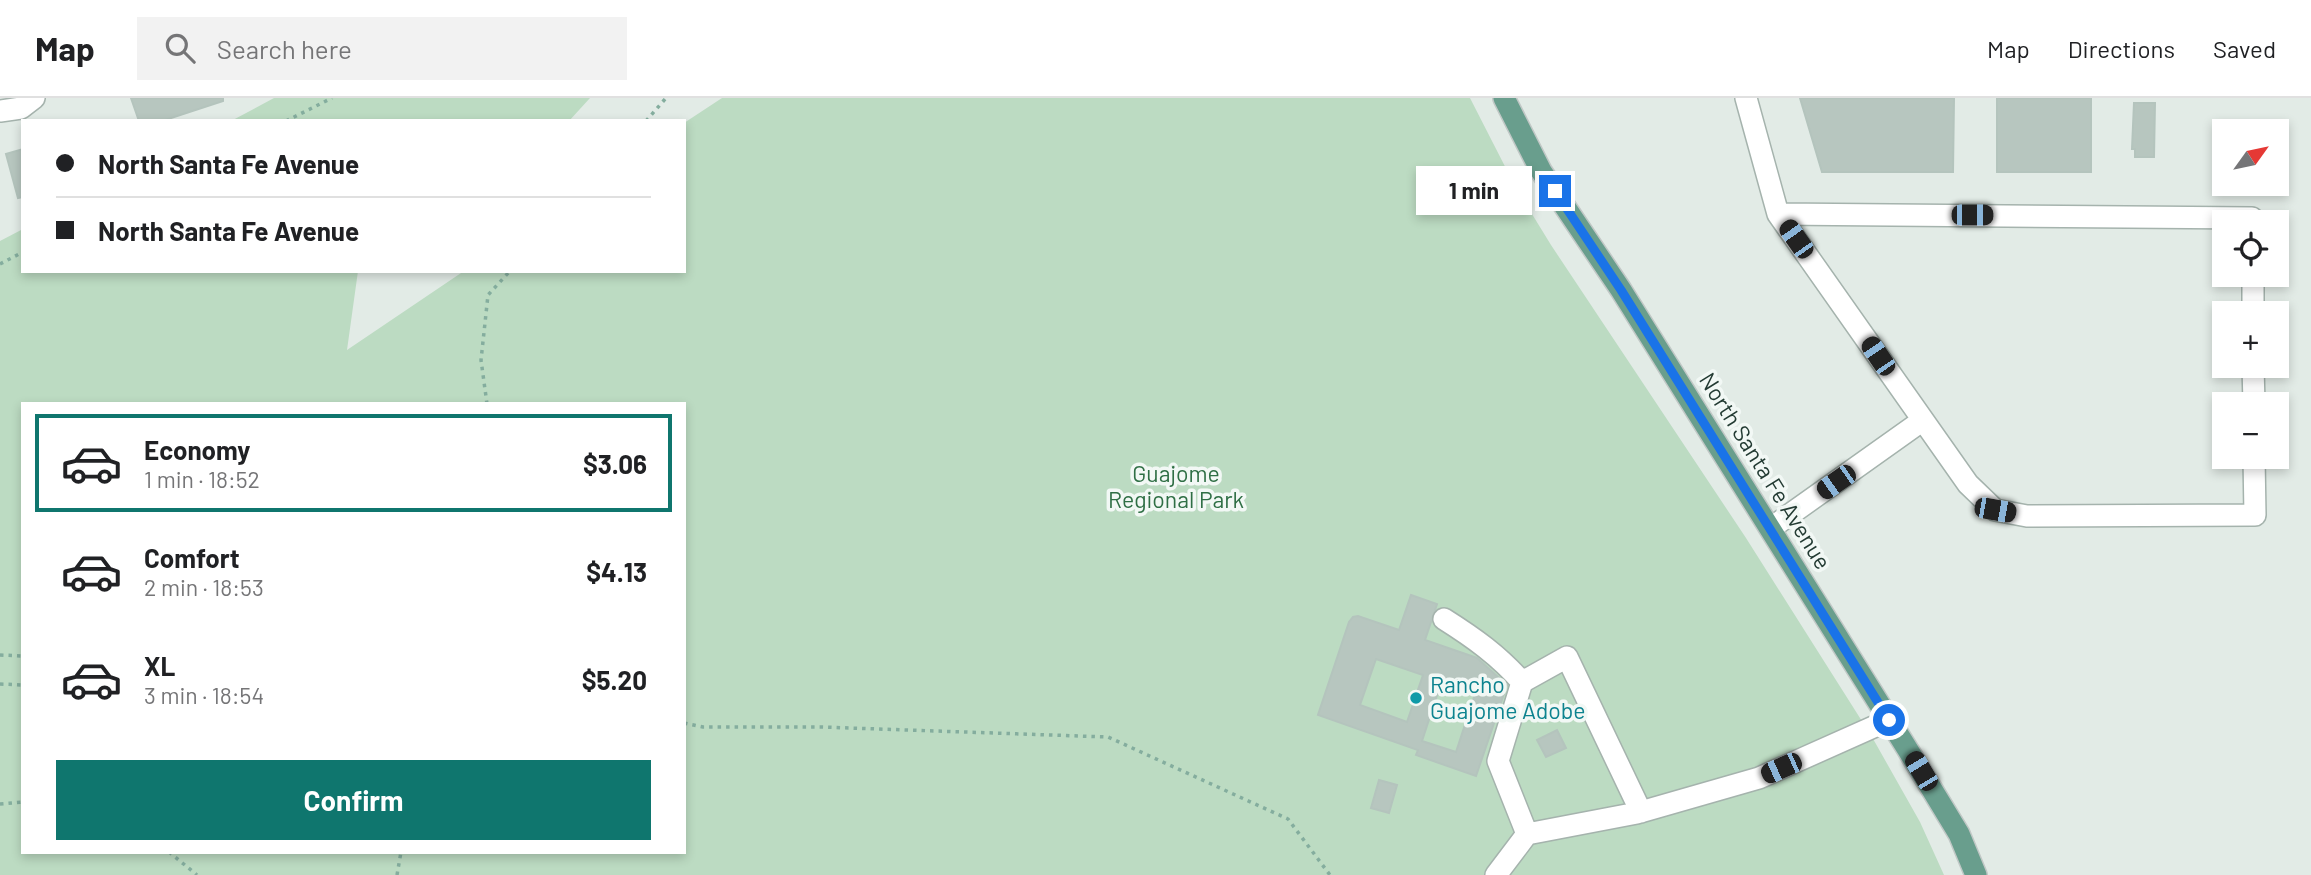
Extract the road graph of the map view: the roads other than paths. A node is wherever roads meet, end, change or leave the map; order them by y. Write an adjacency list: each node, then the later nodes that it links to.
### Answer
1 (34, 98): 4 (lane)
2 (1504, 98): 9 (main road, North Santa Fe Avenue)
3 (1746, 98): 5 (lane)
4 (0, 111)
5 (1778, 214): 6 (lane); 7 (lane)
6 (2212, 218)
7 (1923, 420): 8 (lane); 9 (lane)
8 (2254, 469)
9 (1771, 528): 12 (main road, North Santa Fe Avenue)
10 (1444, 619): 11 (lane)
11 (1522, 682): 13 (lane); 14 (lane)
12 (1889, 720): 13 (lane); 16 (main road, North Santa Fe Avenue)
13 (1641, 812): 14 (lane)
14 (1527, 834): 15 (lane)
15 (1496, 875)
16 (1976, 875)

